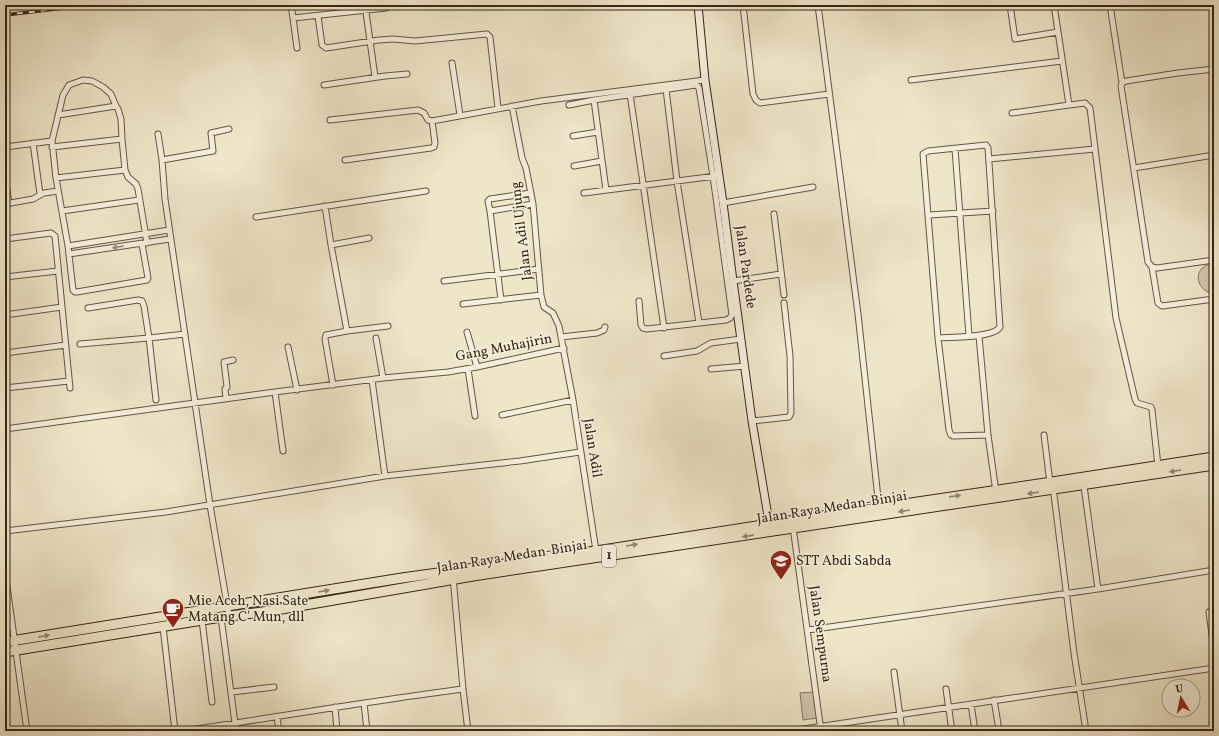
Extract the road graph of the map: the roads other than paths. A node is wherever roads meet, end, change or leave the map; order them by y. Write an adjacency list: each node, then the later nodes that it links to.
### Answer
1 (291, 5): 11 (street)
2 (698, 5): 20 (street, Jalan Pardede)
3 (743, 5): 26 (street)
4 (818, 5): 26 (street)
5 (1010, 5): 12 (street)
6 (1054, 5): 12 (street)
7 (1110, 5): 22 (street)
8 (366, 8): 9 (street); 10 (street); 13 (street)
9 (386, 8)
10 (318, 16): 11 (street); 13 (street)
11 (293, 18): 14 (street)
12 (1058, 32): 15 (street)
13 (370, 42): 19 (street); 32 (street)
14 (297, 48)
15 (1062, 61): 21 (street); 29 (street)
16 (452, 63): 35 (street)
17 (1214, 69): 22 (street)
18 (407, 74): 19 (street)
19 (375, 77): 23 (street)
20 (705, 80): 31 (street); 58 (street, Jalan Pardede)
21 (911, 80)
22 (1122, 83): 55 (street)
23 (324, 85)
24 (666, 89): 25 (street); 58 (street); 60 (street)
25 (630, 94): 27 (street); 61 (street)
26 (829, 94): 162 (street)
27 (594, 100): 28 (street); 39 (street)
28 (569, 105)
29 (1069, 105): 33 (street); 48 (street)
30 (116, 106): 34 (street); 34 (street); 42 (street)
31 (512, 106): 32 (street); 66 (street, Jalan Adil Ujung)
32 (498, 108): 35 (street)
33 (1012, 112)
34 (58, 115): 43 (street)
35 (460, 115): 37 (street)
36 (330, 120): 37 (street)
37 (432, 121): 52 (street)
38 (229, 129): 51 (street)
39 (598, 132): 41 (street); 53 (street)
40 (158, 134): 51 (street)
41 (573, 136)
42 (122, 139): 46 (street); 56 (street)
43 (52, 141): 44 (street); 46 (street)
44 (34, 143): 45 (street); 68 (street)
45 (5, 147)
46 (52, 147): 59 (street)
47 (955, 149): 50 (street); 77 (street); 79 (street)
48 (1095, 149): 50 (street); 156 (street)
49 (1214, 155): 55 (street)
50 (989, 159): 76 (street)
51 (162, 160): 81 (street)
52 (345, 160)
53 (602, 161): 54 (street); 63 (street)
54 (574, 166)
55 (1134, 168): 91 (street)
56 (125, 170): 59 (street); 69 (street)
57 (5, 176): 71 (street)
58 (716, 176): 60 (street); 70 (street, Jalan Pardede); 109 (street)
59 (56, 178): 64 (street)
60 (677, 181): 61 (street); 109 (street)
61 (643, 186): 63 (street); 112 (street)
62 (813, 187): 70 (street)
63 (606, 190): 67 (street)
64 (58, 191): 68 (street); 74 (street)
65 (426, 191): 73 (street)
66 (531, 193): 72 (street, Jalan Adil Ujung); 75 (street)
67 (584, 193)
68 (40, 194): 71 (street)
69 (140, 200): 74 (street); 82 (street)
70 (723, 203): 98 (street, Jalan Pardede)
71 (7, 204)
72 (533, 204): 75 (street); 92 (street, Jalan Adil Ujung)
73 (326, 206): 80 (street); 87 (street)
74 (62, 211): 88 (street)
75 (490, 211): 95 (street)
76 (993, 211): 77 (street); 117 (street)
77 (960, 213): 79 (street); 116 (street)
78 (774, 214): 94 (street)
79 (929, 215): 121 (street)
80 (256, 217)
81 (169, 230): 82 (street); 85 (street)
82 (145, 234): 86 (street); 88 (street)
83 (369, 238): 87 (street)
84 (5, 239): 93 (street)
85 (170, 239): 86 (street); 115 (street)
86 (144, 243): 89 (street, one-way to 89); 89 (street)
87 (331, 245): 113 (street)
88 (68, 246): 89 (street)
89 (69, 254)
90 (1214, 260): 91 (street)
91 (1152, 266): 101 (street)
92 (539, 268): 95 (street); 100 (street, Jalan Adil Ujung)
93 (58, 271): 96 (street); 106 (street)
94 (781, 274): 98 (street); 99 (street)
95 (497, 275): 97 (street); 102 (street)
96 (5, 277)
97 (444, 281)
98 (733, 281): 122 (street, Jalan Pardede)
99 (784, 294)
100 (541, 295): 102 (street); 118 (street, Jalan Adil Ujung)
101 (1214, 299)
102 (501, 300): 105 (street)
103 (639, 301): 112 (street)
104 (784, 303): 148 (street)
105 (463, 304)
106 (62, 307): 108 (street); 124 (street)
107 (88, 308): 119 (street)
108 (5, 315)
109 (699, 323): 112 (street)
110 (388, 326): 113 (street)
111 (605, 327): 118 (street, Gang Muhajirin)
112 (664, 328)
113 (347, 331): 137 (street)
114 (467, 332): 131 (street)
115 (185, 334): 119 (street); 145 (street)
116 (969, 336): 117 (street); 121 (street)
117 (978, 336): 150 (street)
118 (561, 337): 126 (street, Jalan Adil Ujung)
119 (149, 338): 123 (street); 143 (street)
120 (376, 338): 134 (street)
121 (938, 338): 150 (street)
122 (742, 339): 128 (street); 130 (street, Jalan Pardede)
123 (80, 344)
124 (66, 346): 127 (street); 136 (street)
125 (288, 347): 140 (street)
126 (564, 348): 131 (street, Gang Muhajirin); 144 (street, Jalan Adil)
127 (5, 353)
128 (664, 356)
129 (233, 360): 142 (street)
130 (744, 366): 133 (street); 148 (street, Jalan Pardede)
131 (477, 367): 132 (street, Gang Muhajirin)
132 (468, 369): 134 (street, Gang Muhajirin); 147 (street)
133 (711, 369)
134 (383, 378): 135 (street, Gang Muhajirin)
135 (372, 380): 137 (street, Gang Muhajirin); 157 (street)
136 (69, 381): 138 (street); 139 (street)
137 (333, 385): 140 (street, Gang Muhajirin)
138 (5, 388)
139 (70, 388)
140 (297, 390): 141 (street, Gang Muhajirin)
141 (275, 392): 142 (street, Gang Muhajirin); 152 (street)
142 (226, 399): 145 (street, Gang Muhajirin)
143 (156, 400)
144 (573, 400): 146 (street); 153 (street, Jalan Adil)
145 (196, 404): 149 (street, Gang Muhajirin); 161 (street)
146 (502, 415)
147 (475, 416)
148 (752, 421): 164 (street, Jalan Pardede)
149 (5, 429)
150 (988, 435): 160 (street)
151 (1044, 435): 158 (street)
152 (283, 451)
153 (580, 452): 157 (street); 166 (street, Jalan Adil)
154 (1214, 457): 156 (highway, Jalan Raya Medan-Binjai / 1)
155 (1214, 465): 159 (highway, Jalan Raya Medan-Binjai / 1, one-way to 159)
156 (1158, 466): 158 (highway, Jalan Raya Medan-Binjai / 1)
157 (385, 476): 161 (street)
158 (1052, 485): 159 (highway, Jalan Raya Medan-Binjai / 1); 160 (highway, Jalan Raya Medan-Binjai / 1); 172 (street)
159 (1084, 486): 171 (street)
160 (996, 495): 162 (highway, Jalan Raya Medan-Binjai / 1, one-way to 160); 163 (highway, Jalan Raya Medan-Binjai / 1, one-way to 163)
161 (210, 505): 165 (street); 173 (street)
162 (879, 507): 163 (highway, Jalan Raya Medan-Binjai / 1)
163 (793, 525): 164 (highway, Jalan Raya Medan-Binjai / 1); 178 (street, Jalan Sempurna)
164 (770, 528): 166 (highway, Jalan Raya Medan-Binjai / 1, one-way to 164); 169 (highway, Jalan Raya Medan-Binjai / 1, one-way to 169)
165 (5, 531)
166 (596, 551): 169 (highway, Jalan Raya Medan-Binjai / 1)
167 (1214, 570): 171 (street)
168 (5, 572): 179 (street)
169 (452, 575): 170 (highway, Jalan Raya Medan-Binjai / 1); 187 (street)
170 (394, 584): 173 (highway, Jalan Raya Medan-Binjai / 1, one-way to 170); 175 (highway, Jalan Raya Medan-Binjai / 1)
171 (1098, 589): 172 (street)
172 (1067, 593): 178 (street); 186 (street)
173 (228, 606): 175 (street); 179 (highway, Jalan Raya Medan-Binjai / 1, one-way to 173)
174 (1209, 612): 181 (street)
175 (225, 616): 176 (highway, Jalan Raya Medan-Binjai / 1); 189 (street)
176 (202, 620): 177 (highway, Jalan Raya Medan-Binjai / 1); 191 (street)
177 (163, 627): 180 (highway, Jalan Raya Medan-Binjai / 1); 203 (street)
178 (808, 630): 200 (street, Jalan Sempurna)
179 (10, 641): 180 (street)
180 (16, 650): 182 (highway, Jalan Raya Medan-Binjai / 1); 202 (street)
181 (1214, 650)
182 (5, 652)
183 (1214, 668): 186 (street)
184 (894, 672): 196 (street)
185 (274, 686): 189 (street)
186 (1079, 687): 190 (street); 214 (street)
187 (462, 689): 192 (street); 209 (street)
188 (946, 689): 195 (street)
189 (232, 692): 198 (street)
190 (994, 700): 193 (street); 199 (street)
191 (212, 702)
192 (364, 703): 194 (street); 208 (street)
193 (971, 704): 195 (street); 213 (street)
194 (335, 707): 197 (street); 207 (street)
195 (949, 708): 196 (street); 212 (street)
196 (900, 716): 200 (street); 211 (street)
197 (277, 717): 198 (street); 206 (street)
198 (235, 724): 201 (street); 205 (street)
199 (998, 724)
200 (821, 729): 210 (street)
201 (197, 730): 204 (street)
202 (27, 731)
203 (175, 731)
204 (184, 731)
205 (236, 731)
206 (279, 731)
207 (337, 731)
208 (367, 731)
209 (468, 731)
210 (790, 731)
211 (902, 731)
212 (952, 731)
213 (975, 731)
214 (1086, 731)

